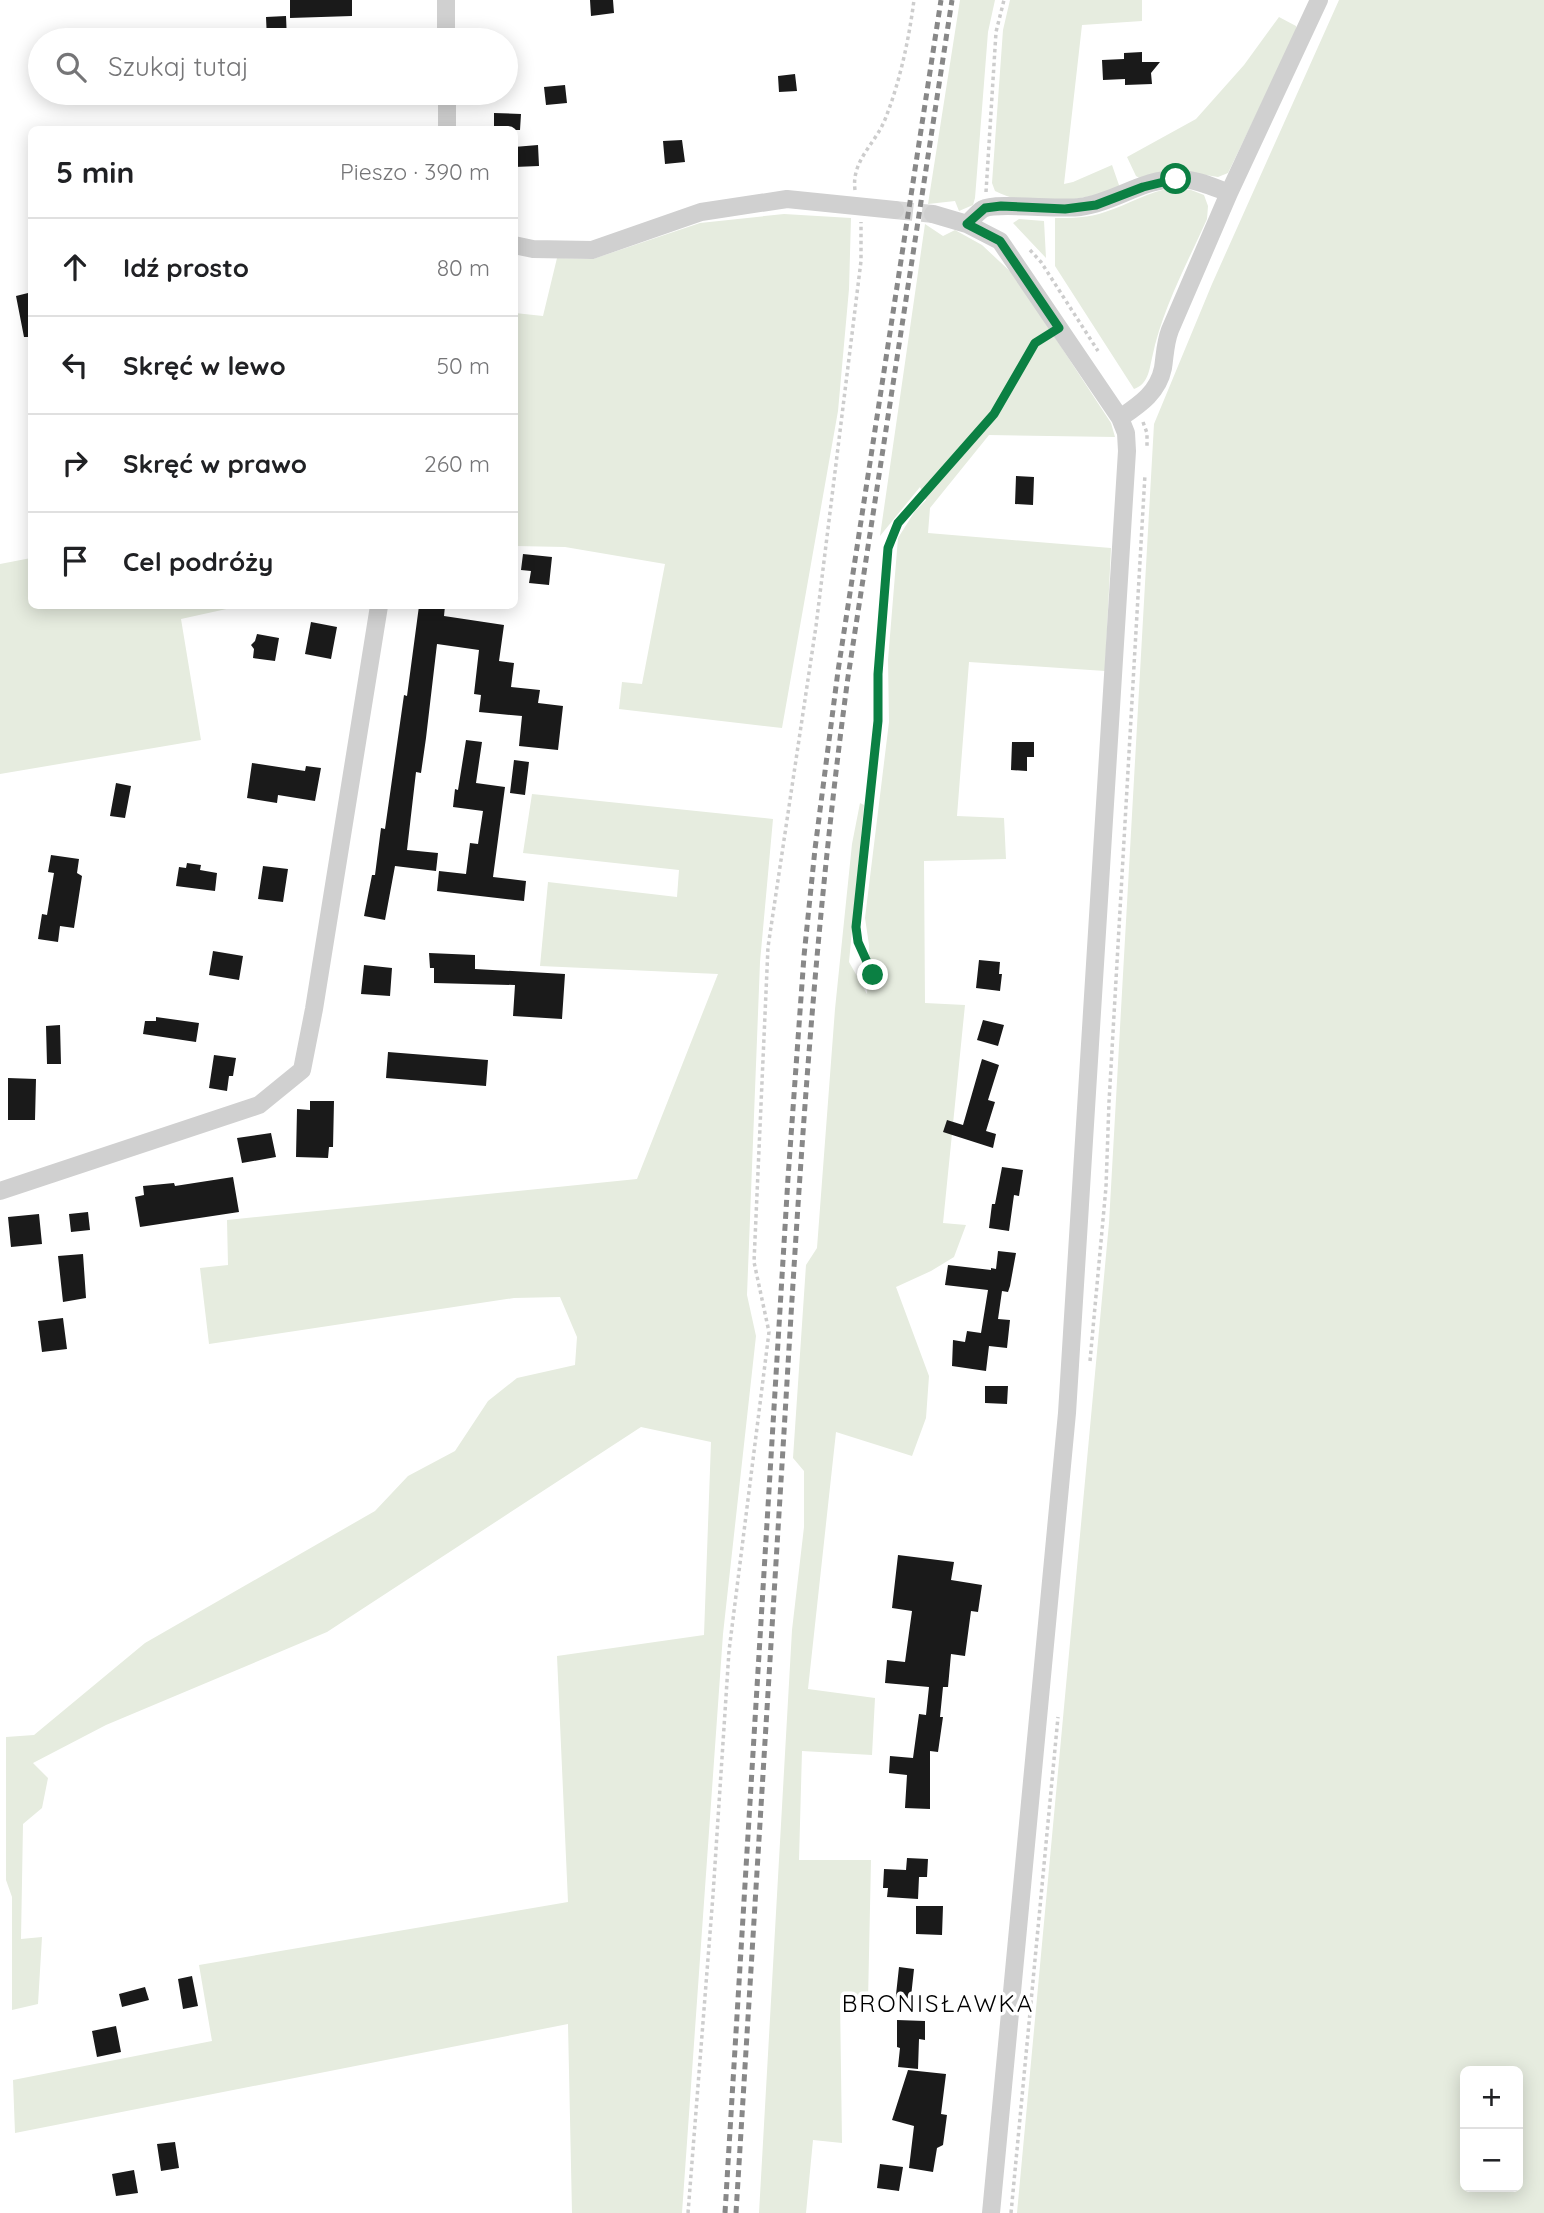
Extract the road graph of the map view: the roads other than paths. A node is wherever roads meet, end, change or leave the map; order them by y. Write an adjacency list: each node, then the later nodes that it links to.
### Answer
1 (446, 0): 3 (street)
2 (1319, 0): 6 (street)
3 (446, 28)
4 (447, 105): 5 (street)
5 (447, 126)
6 (1229, 193): 9 (street); 11 (street)
7 (895, 210): 10 (street)
8 (933, 214): 9 (street)
9 (967, 224): 11 (street)
10 (518, 246)
11 (1121, 418): 14 (street)
12 (379, 609): 13 (street)
13 (0, 1191)
14 (991, 2213)

